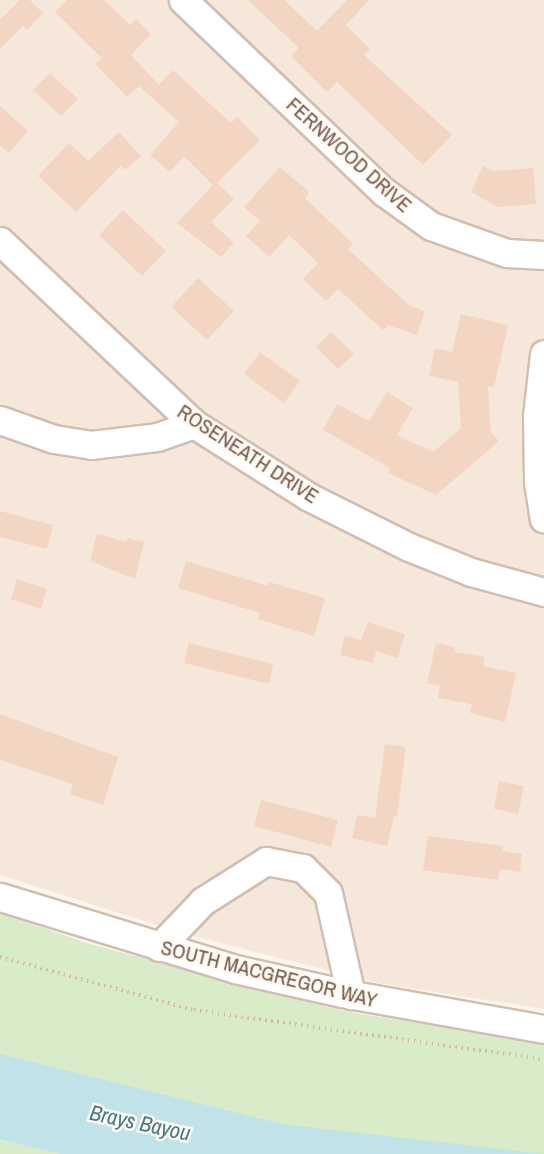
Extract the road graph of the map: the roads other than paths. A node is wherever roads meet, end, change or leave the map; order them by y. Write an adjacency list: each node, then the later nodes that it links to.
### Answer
1 (183, 0): 3 (street, FERNWOOD DRIVE)
2 (0, 241): 6 (street, ROSENEATH DRIVE)
3 (544, 255)
4 (544, 354): 7 (street)
5 (0, 420): 6 (street)
6 (194, 424): 8 (street, ROSENEATH DRIVE)
7 (544, 519)
8 (544, 592)
9 (0, 897): 10 (street, SOUTH MACGREGOR WAY)
10 (159, 947): 11 (street, SOUTH MACGREGOR WAY); 11 (street)
11 (351, 995): 12 (street, SOUTH MACGREGOR WAY)
12 (544, 1029)

